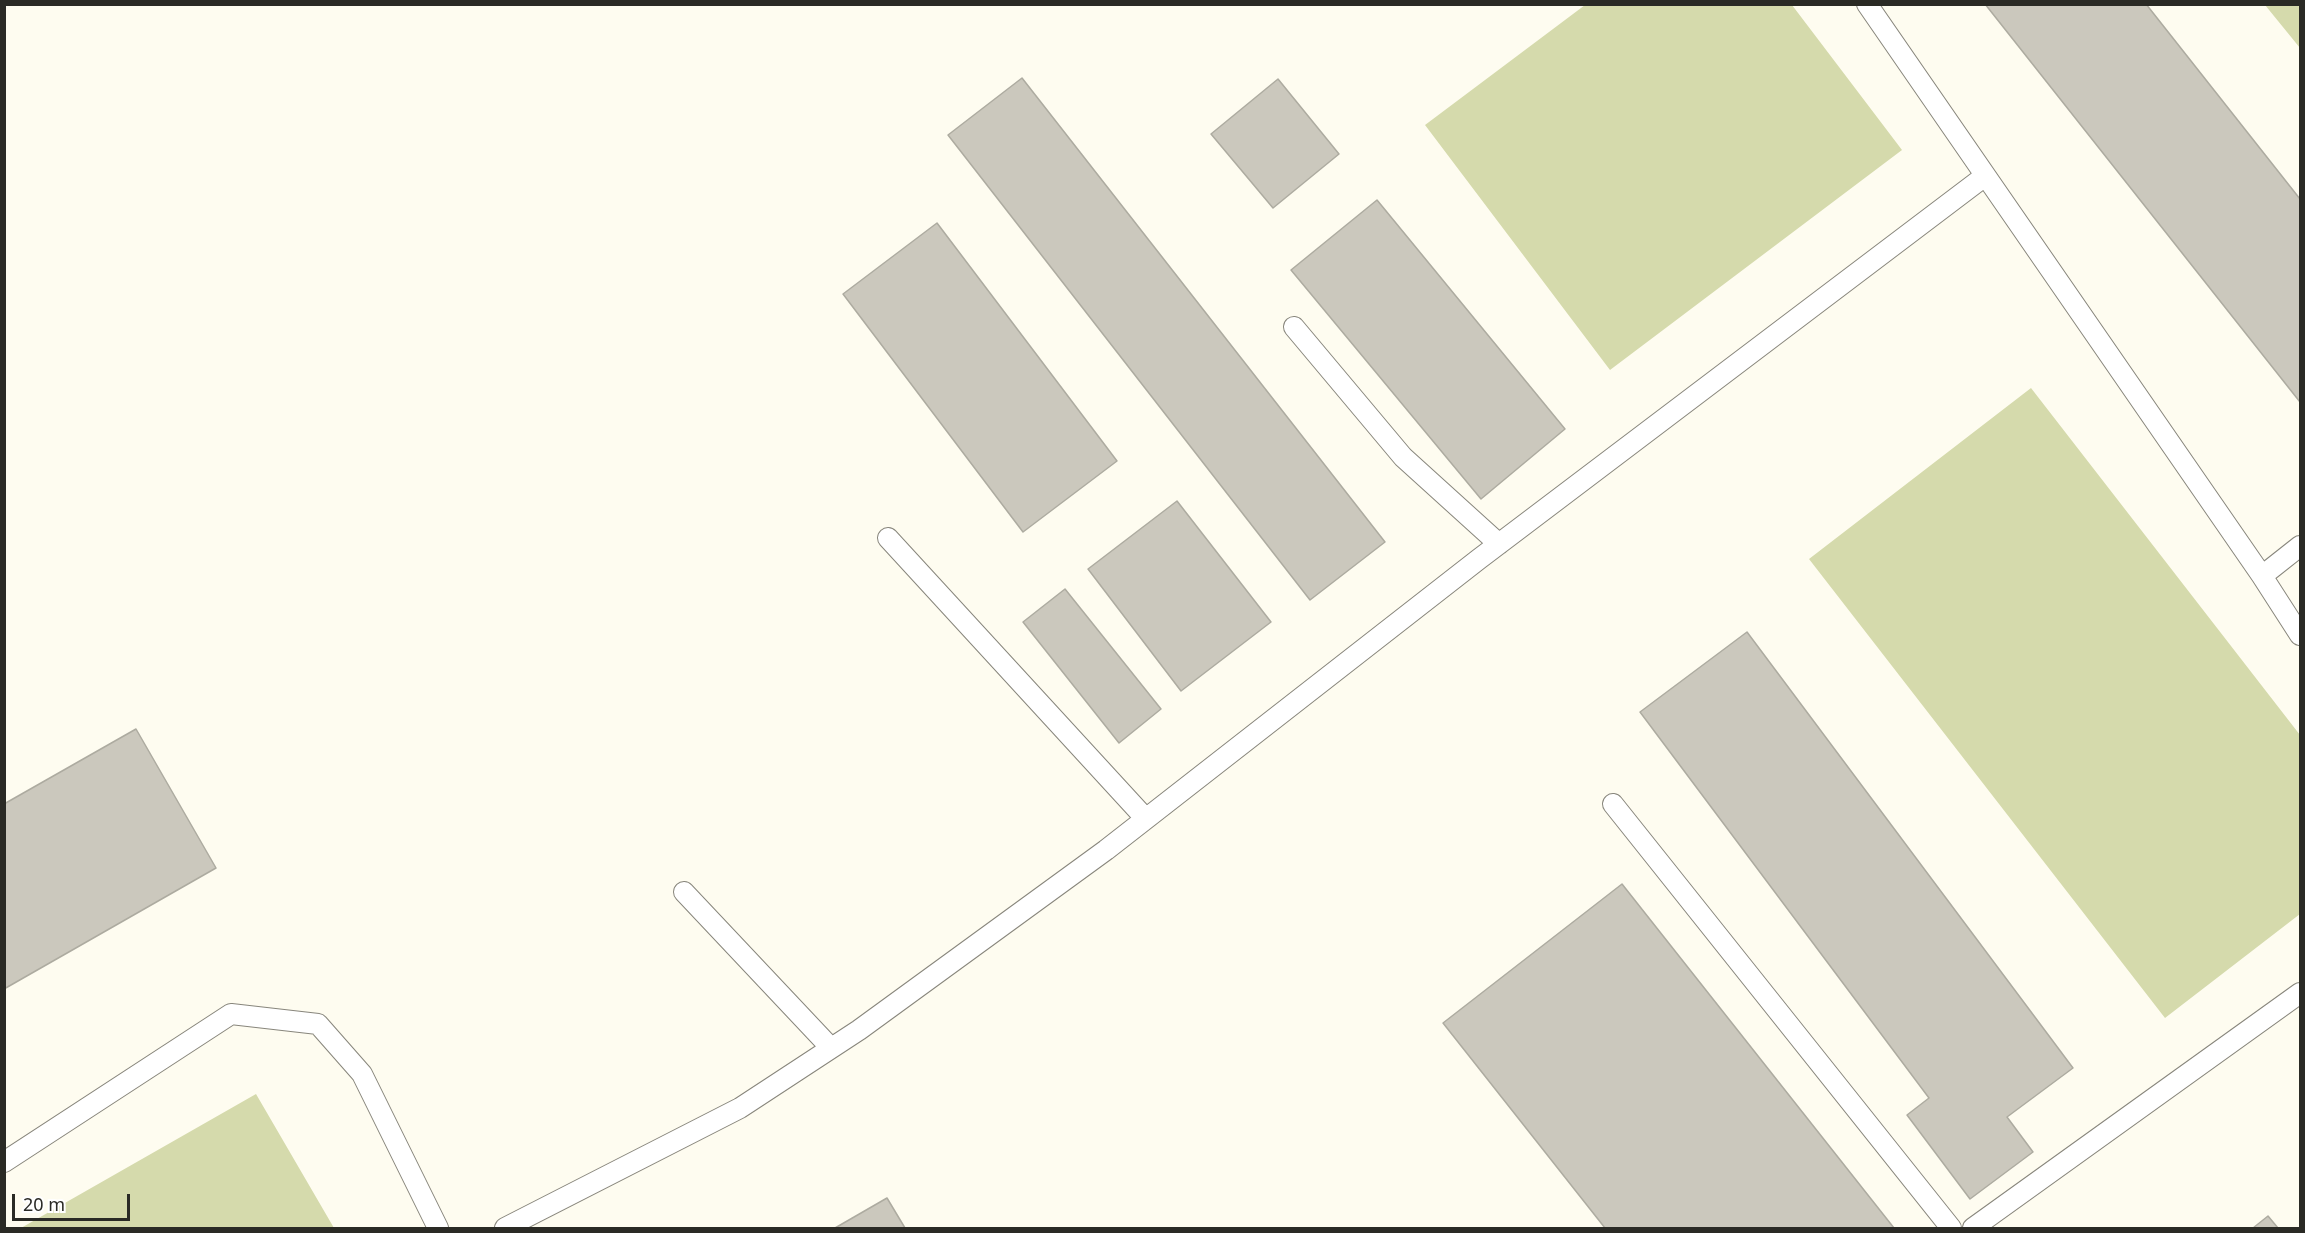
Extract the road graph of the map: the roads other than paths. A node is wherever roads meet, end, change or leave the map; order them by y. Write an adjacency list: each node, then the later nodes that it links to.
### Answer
1 (1867, 4): 2 (lane)
2 (1985, 176): 5 (lane); 7 (lane)
3 (1294, 327): 5 (lane)
4 (888, 538): 10 (lane)
5 (1499, 544): 10 (lane)
6 (2301, 546): 7 (lane)
7 (2262, 576): 8 (lane)
8 (2301, 635)
9 (1613, 804): 17 (lane)
10 (1146, 819): 13 (lane)
11 (684, 892): 13 (lane)
12 (2301, 993): 18 (lane)
13 (831, 1048): 16 (lane)
14 (4, 1162): 15 (lane)
15 (438, 1228)
16 (505, 1228)
17 (1952, 1228)
18 (1973, 1228)

